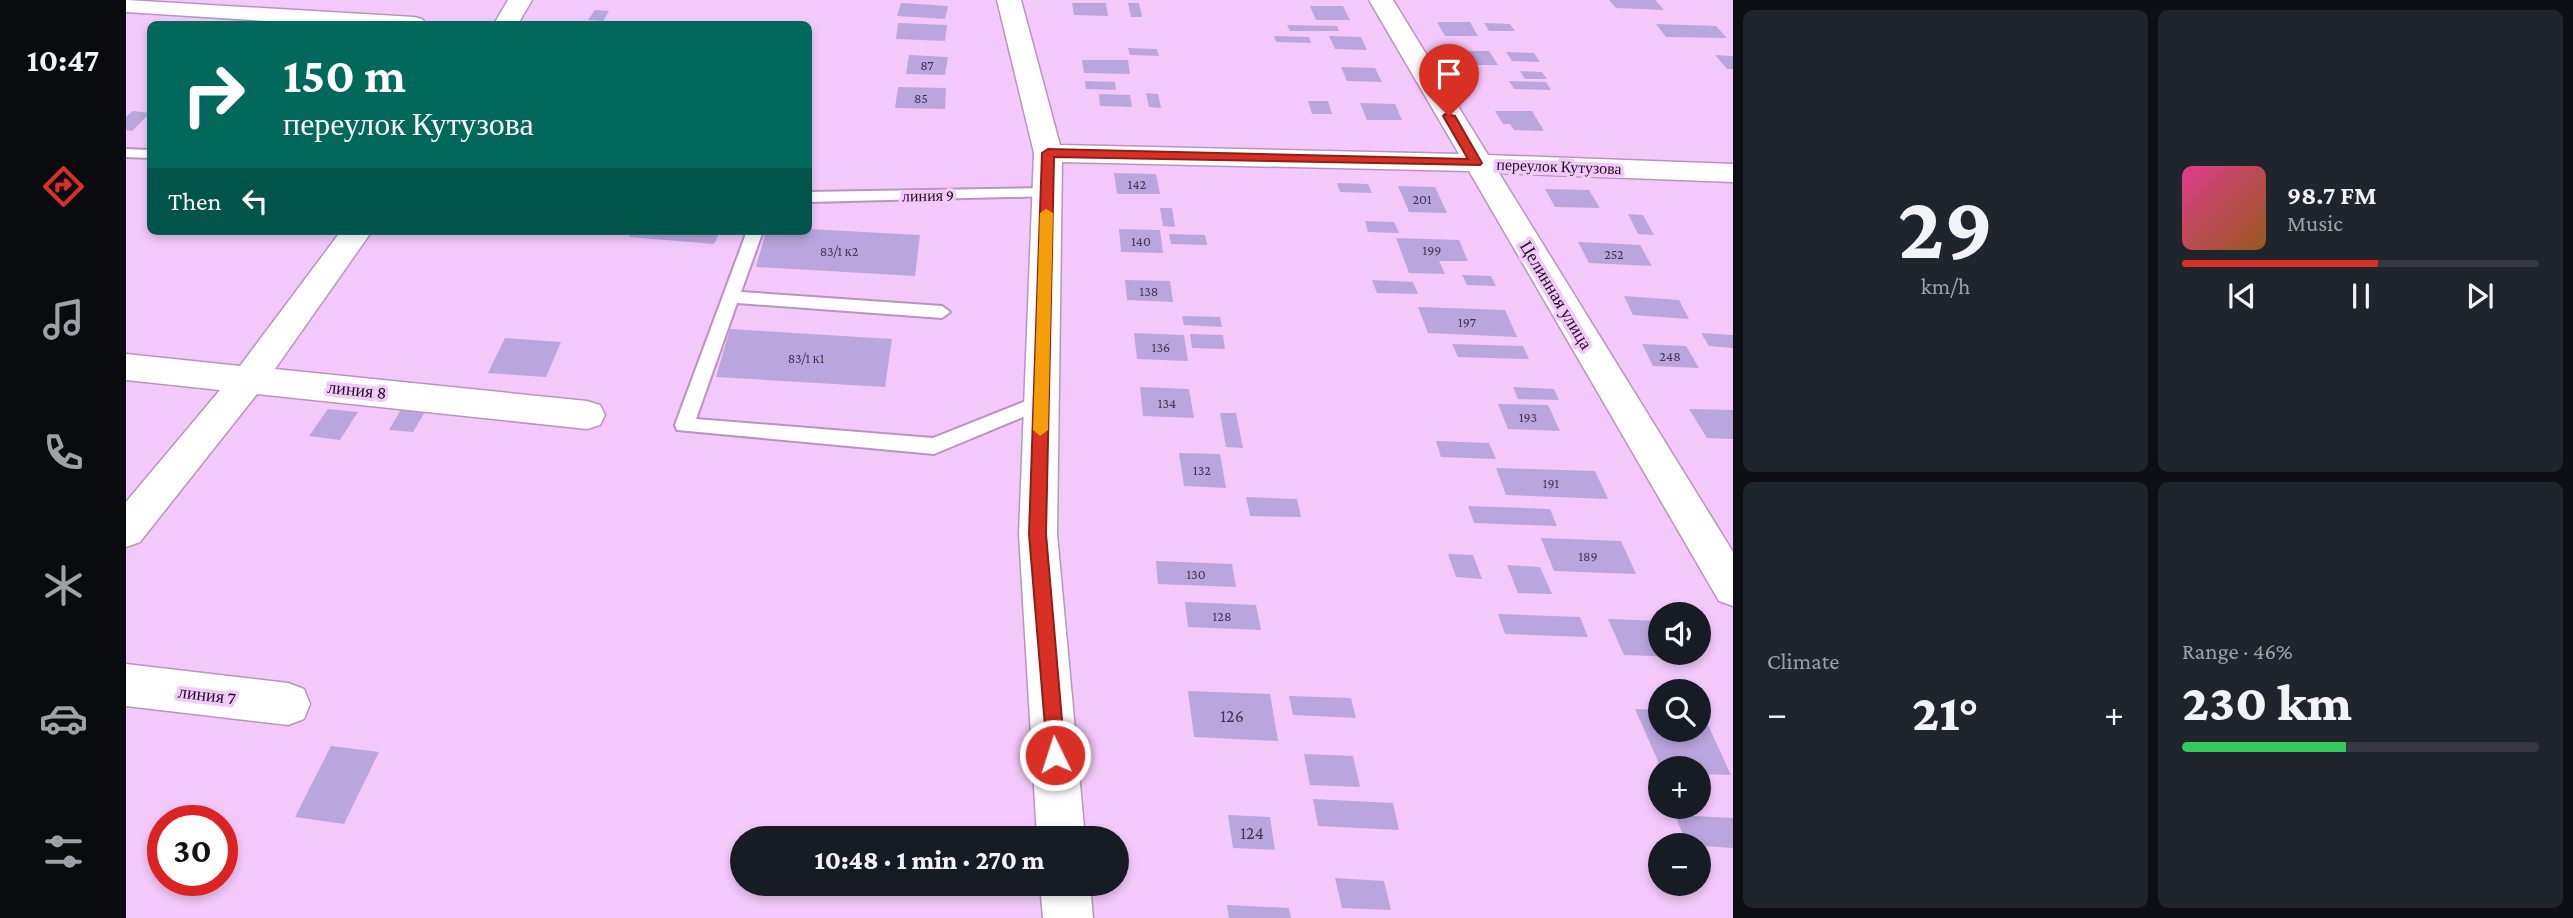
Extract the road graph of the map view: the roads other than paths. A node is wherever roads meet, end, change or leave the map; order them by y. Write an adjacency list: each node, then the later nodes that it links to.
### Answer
1 (520, 0): 6 (street)
2 (1009, 0): 8 (street)
3 (1381, 0): 10 (street, Целинная улица)
4 (126, 5): 5 (street)
5 (369, 21)
6 (508, 21)
7 (126, 153): 9 (lane)
8 (1048, 153): 10 (street, переулок Кутузова); 12 (street)
9 (147, 155)
10 (1476, 163): 11 (street, переулок Кутузова); 23 (street, Целинная улица)
11 (1733, 173)
12 (1047, 193): 13 (lane, линия 9); 20 (street)
13 (812, 197)
14 (354, 235): 19 (street)
15 (753, 235): 16 (lane)
16 (730, 297): 17 (lane); 20 (lane)
17 (942, 312)
18 (126, 367): 19 (street, линия 8)
19 (250, 378): 21 (street, линия 8); 22 (street)
20 (1041, 402): 26 (street)
21 (587, 415)
22 (126, 530)
23 (1733, 588)
24 (126, 685): 25 (street, линия 7)
25 (288, 705)
26 (1060, 826)
27 (1066, 896): 28 (street)
28 (1068, 918)

